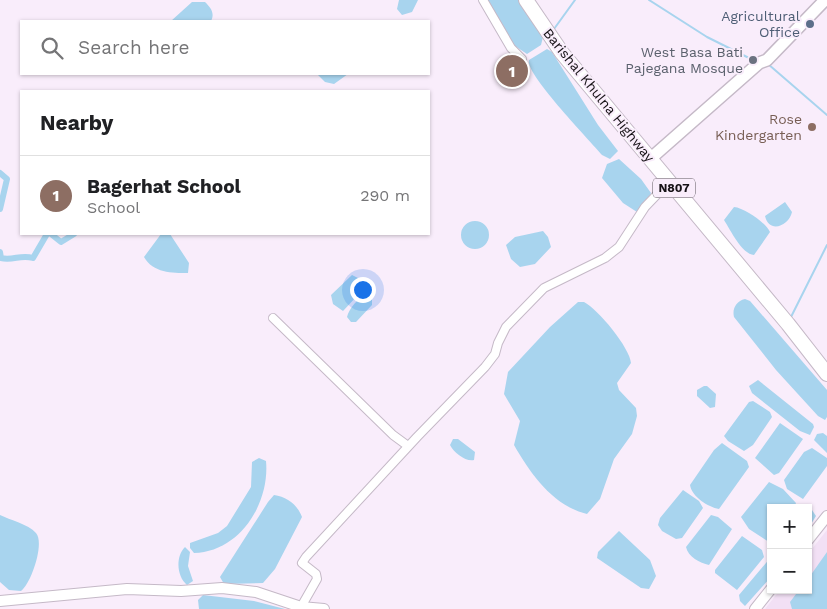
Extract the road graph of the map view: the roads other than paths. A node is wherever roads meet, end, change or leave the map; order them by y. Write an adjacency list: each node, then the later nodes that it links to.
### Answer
1 (483, 0): 4 (street)
2 (526, 0): 5 (highway, Barishal Khulna Highway / N807)
3 (825, 0): 5 (main road)
4 (522, 59)
5 (650, 159): 6 (highway, Barishal Khulna Highway / N807)
6 (669, 182): 8 (highway, Barishal Khulna Highway / N807); 9 (street)
7 (273, 318): 9 (street)
8 (827, 374)
9 (408, 446): 14 (street)
10 (827, 516): 11 (street)
11 (812, 535)
12 (767, 594): 16 (street)
13 (0, 601): 14 (street)
14 (301, 607): 15 (street)
15 (324, 609)
16 (755, 609)

